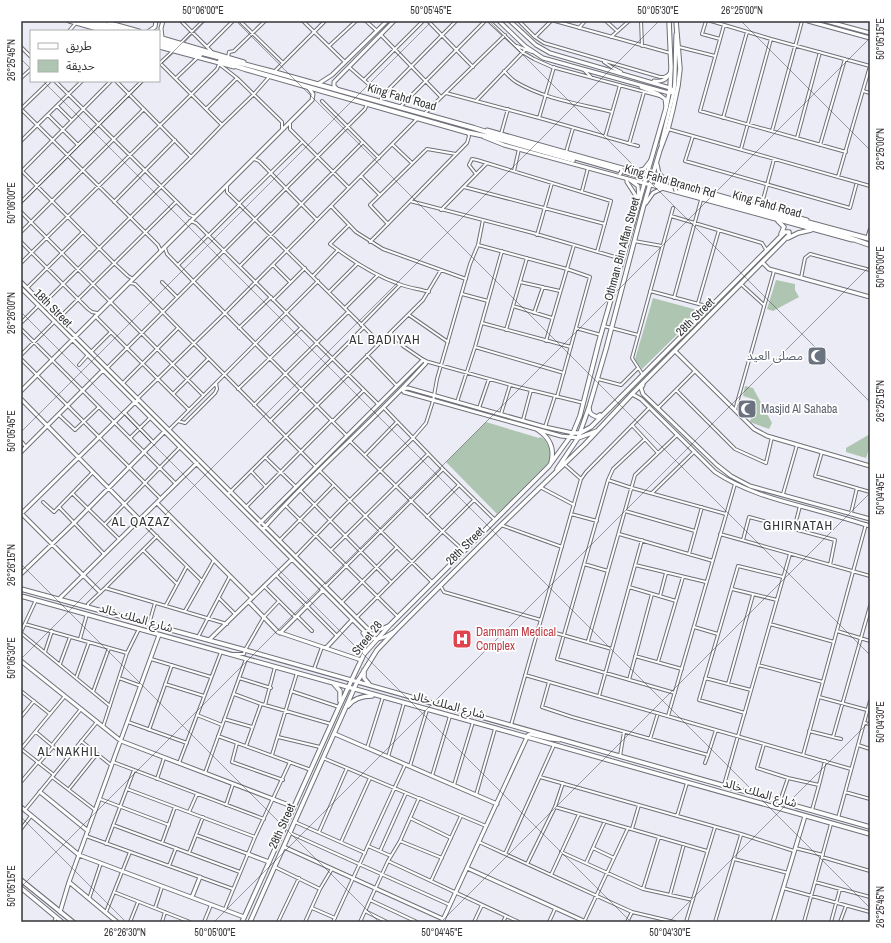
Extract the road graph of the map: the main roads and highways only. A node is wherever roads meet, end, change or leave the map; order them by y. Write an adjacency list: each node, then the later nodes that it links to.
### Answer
1 (90, 21): 6 (highway)
2 (669, 21): 19 (main road, Othman Bin Affan Street)
3 (77, 22): 5 (highway)
4 (676, 22): 15 (main road, Othman Bin Affan Street)
5 (111, 30)
6 (122, 30)
7 (160, 38): 8 (highway, King Fahd Road)
8 (160, 44)
9 (778, 221): 12 (main road)
10 (811, 230): 13 (main road)
11 (869, 238): 14 (highway, King Fahd Road)
12 (777, 240): 13 (main road); 16 (main road, 28th Street)
13 (781, 244): 18 (main road, 28th Street)
14 (870, 245)
15 (589, 407): 16 (main road); 20 (main road, Othman Bin Affan Street)
16 (605, 413): 20 (main road, 28th Street)
17 (538, 430): 23 (main road)
18 (599, 430): 22 (main road); 24 (main road, 28th Street)
19 (574, 433): 20 (main road); 21 (main road, Othman Bin Affan Street)
20 (580, 433): 22 (main road, Othman Bin Affan Street)
21 (571, 437): 22 (main road); 23 (main road, Street 28)
22 (578, 438): 24 (main road, Othman Bin Affan Street)
23 (549, 466): 28 (main road, Street 28)
24 (553, 474): 27 (main road, 28th Street)
25 (21, 589): 29 (main road, شارع الملك خالد)
26 (21, 596): 31 (main road, شارع الملك خالد)
27 (364, 670): 32 (main road, 28th Street); 33 (main road)
28 (355, 672): 29 (main road); 30 (main road, Street 28)
29 (343, 678): 30 (main road, شارع الملك خالد)
30 (351, 680): 32 (main road, شارع الملك خالد); 34 (main road, Street 28)
31 (331, 682): 34 (main road, شارع الملك خالد); 37 (main road)
32 (357, 682): 33 (main road, شارع الملك خالد); 35 (main road, 28th Street)
33 (370, 685): 39 (main road, شارع الملك خالد)
34 (348, 687): 35 (main road, شارع الملك خالد); 37 (main road, Street 28)
35 (354, 689): 36 (main road, شارع الملك خالد); 38 (main road, 28th Street)
36 (378, 696): 38 (main road); 40 (main road, شارع الملك خالد)
37 (339, 706): 45 (main road, Street 28)
38 (344, 710): 46 (main road, 28th Street)
39 (870, 827)
40 (870, 834)
41 (21, 880): 44 (main road)
42 (21, 888): 43 (main road)
43 (62, 922)
44 (73, 922)
45 (242, 922)
46 (251, 922)

